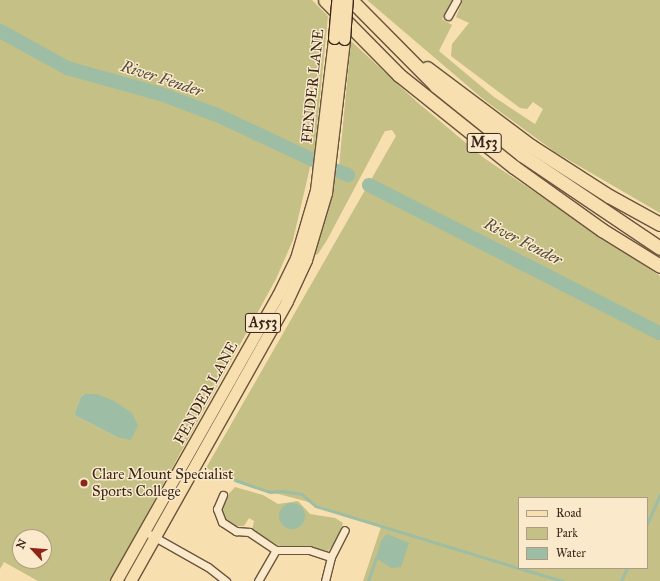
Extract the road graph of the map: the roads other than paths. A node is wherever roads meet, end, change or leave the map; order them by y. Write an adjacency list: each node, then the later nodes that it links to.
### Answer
1 (325, 0): 11 (highway, M53)
2 (337, 0): 7 (main road, FENDER LANE / A553, bridge)
3 (347, 0): 7 (main road, FENDER LANE / A553, bridge)
4 (351, 0): 8 (highway, M53)
5 (457, 0): 6 (street)
6 (448, 16)
7 (339, 39): 14 (main road, FENDER LANE / A553); 15 (main road, FENDER LANE / A553)
8 (387, 39): 9 (highway, M53); 10 (highway, M53)
9 (660, 224)
10 (660, 248)
11 (660, 266)
12 (222, 495): 16 (street)
13 (345, 530): 17 (street)
14 (144, 531): 15 (street); 18 (main road, FENDER LANE / A553)
15 (156, 537): 19 (main road, FENDER LANE / A553); 20 (street)
16 (276, 550): 17 (street); 21 (street)
17 (331, 557): 22 (street)
18 (116, 581)
19 (130, 581)
20 (226, 581)
21 (258, 581)
22 (325, 581)

